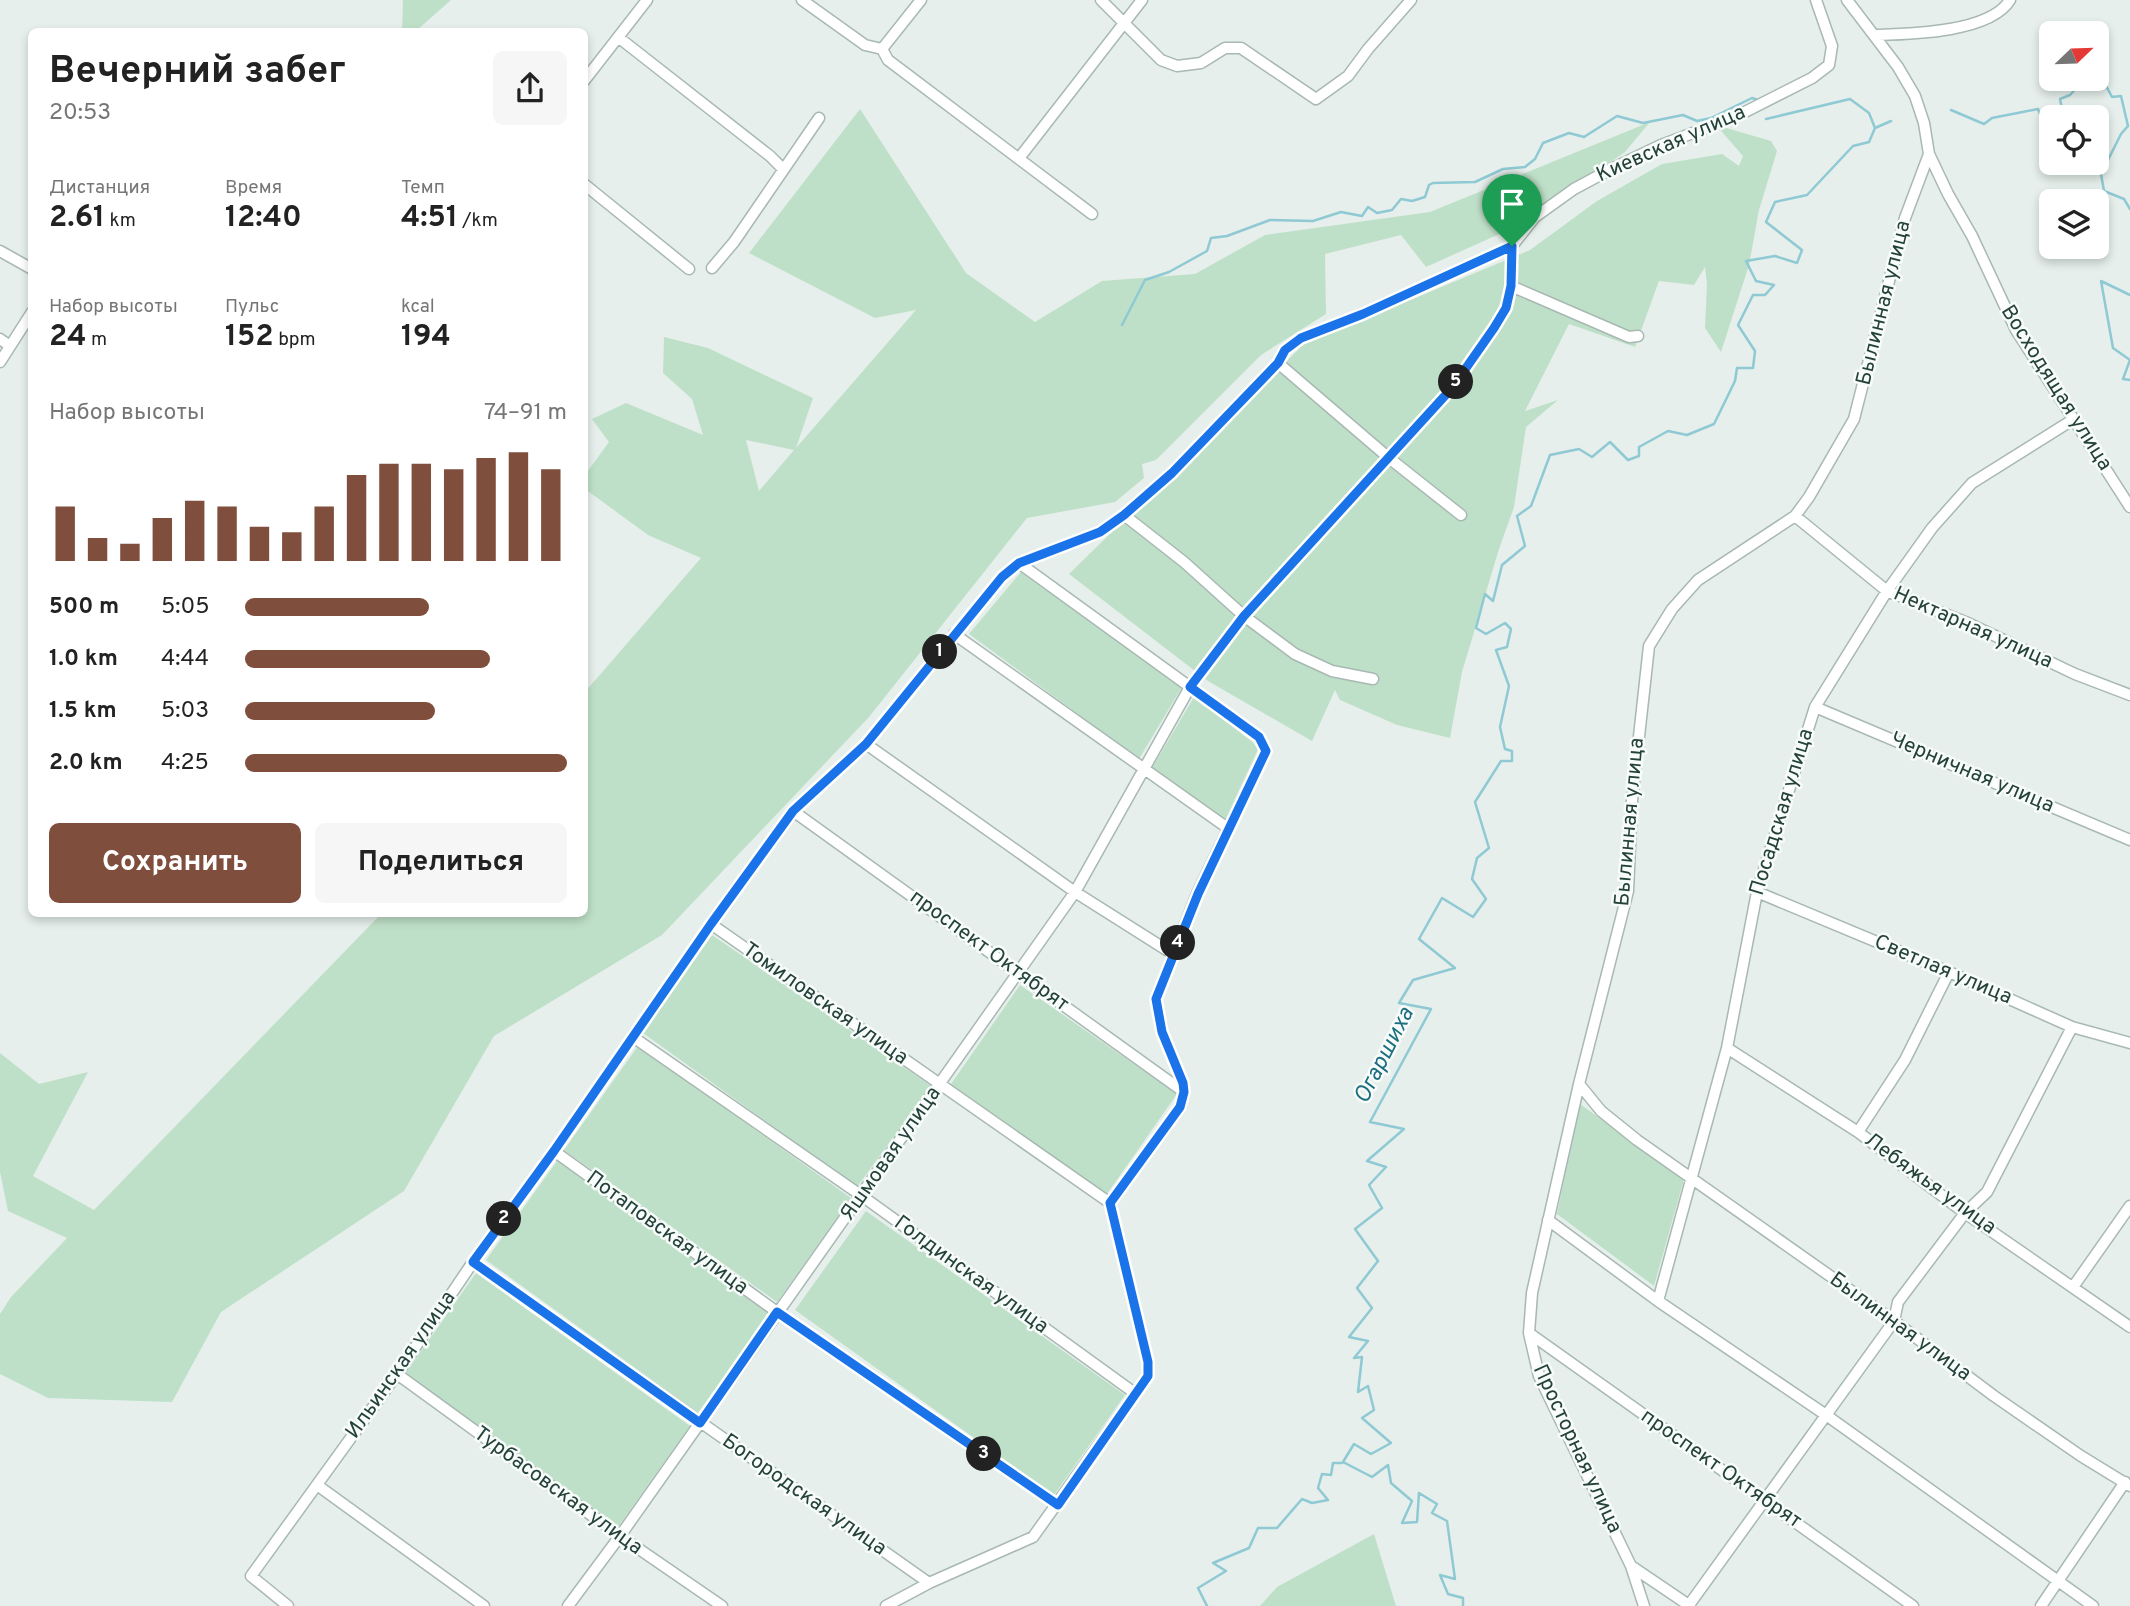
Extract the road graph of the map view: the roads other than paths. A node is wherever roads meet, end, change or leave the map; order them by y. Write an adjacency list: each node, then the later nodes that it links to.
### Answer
1 (647, 0): 12 (street)
2 (802, 0): 13 (street)
3 (921, 0): 13 (street)
4 (1101, 0): 10 (street)
5 (1142, 0): 10 (street)
6 (1411, 0): 10 (street)
7 (1816, 0): 21 (street, Киевская улица)
8 (1847, 0): 11 (street)
9 (2010, 0): 11 (street)
10 (1126, 24): 17 (street)
11 (1874, 35): 16 (street)
12 (618, 37): 14 (street); 18 (street)
13 (882, 49): 17 (street)
14 (588, 75)
15 (819, 118): 18 (street)
16 (1929, 154): 33 (street, Восходящая улица); 38 (street, Былинная улица)
17 (1020, 157): 20 (street)
18 (783, 169): 24 (street)
19 (588, 187): 25 (street)
20 (1092, 214)
21 (1512, 246): 26 (street); 32 (street)
22 (0, 251): 23 (street)
23 (28, 267)
24 (712, 268)
25 (689, 269)
26 (1511, 286): 28 (street); 34 (street)
27 (28, 317): 30 (street)
28 (1638, 336)
29 (0, 339): 30 (street)
30 (10, 346): 31 (street)
31 (0, 362)
32 (1278, 363): 34 (street); 36 (street)
33 (2074, 419): 35 (street, Восходящая улица); 40 (street, Посадская улица)
34 (1389, 458): 37 (street); 41 (street)
35 (2130, 507)
36 (1124, 515): 39 (street); 41 (street)
37 (1461, 515)
38 (1795, 516): 40 (street, Нектарная улица); 62 (street, Былинная улица)
39 (1019, 563): 42 (street, Ильинская улица); 44 (street)
40 (1887, 590): 45 (street, Нектарная улица); 46 (street, Посадская улица)
41 (1244, 616): 43 (street); 44 (street)
42 (954, 634): 47 (street, Ильинская улица); 48 (street)
43 (1373, 679)
44 (1190, 687): 48 (street, Яшмовая улица); 50 (street)
45 (2130, 695)
46 (1815, 707): 51 (street, Черничная улица); 53 (street, Посадская улица)
47 (866, 744): 49 (street, Ильинская улица); 52 (street)
48 (1143, 769): 50 (street); 52 (street, Яшмовая улица)
49 (793, 811): 54 (street, Ильинская улица); 57 (street, проспект Октябрят)
50 (1229, 829): 55 (street)
51 (2130, 840)
52 (1075, 892): 55 (street); 57 (street, Яшмовая улица)
53 (1757, 892): 56 (street, Светлая улица); 61 (street, Посадская улица)
54 (711, 924): 59 (street, Ильинская улица); 63 (street, Томиловская улица)
55 (1173, 954): 64 (street)
56 (1949, 972): 58 (street, Светлая улица); 65 (street)
57 (1019, 973): 63 (street, Яшмовая улица); 64 (street, проспект Октябрят)
58 (2072, 1027): 60 (street, Светлая улица); 71 (street)
59 (633, 1037): 66 (street, Ильинская улица); 68 (street, Голдинская улица)
60 (2130, 1043)
61 (1727, 1048): 65 (street, Лебяжья улица); 67 (street, Посадская улица)
62 (1579, 1084): 67 (street, Былинная улица); 72 (street, Просторная улица)
63 (940, 1086): 68 (street, Яшмовая улица); 69 (street, Томиловская улица)
64 (1184, 1092): 69 (street)
65 (1858, 1132): 71 (street, Лебяжья улица)
66 (554, 1151): 73 (street, Ильинская улица); 76 (street, Потаповская улица)
67 (1692, 1179): 75 (street, Посадская улица); 77 (street, Былинная улица)
68 (862, 1196): 76 (street, Яшмовая улица); 81 (street, Голдинская улица)
69 (1110, 1203): 81 (street)
70 (2130, 1206): 74 (street)
71 (1965, 1213): 74 (street, Лебяжья улица); 77 (street)
72 (1548, 1220): 75 (street); 79 (street, Просторная улица)
73 (473, 1262): 80 (street, Ильинская улица); 83 (street, Богородская улица)
74 (2073, 1287): 78 (street, Лебяжья улица)
75 (1658, 1301): 82 (street)
76 (777, 1312): 83 (street, Яшмовая улица); 87 (street, Потаповская улица)
77 (1894, 1321): 82 (street); 84 (street, Былинная улица)
78 (2130, 1327)
79 (1529, 1333): 86 (street, проспект Октябрят); 89 (street, Просторная улица)
80 (397, 1374): 85 (street, Ильинская улица); 88 (street, Турбасовская улица)
81 (1136, 1394): 87 (street)
82 (1826, 1415): 86 (street); 90 (street)
83 (700, 1423): 88 (street, Яшмовая улица); 91 (street, Богородская улица)
84 (2127, 1484): 90 (street)
85 (317, 1485): 93 (street, Ильинская улица); 94 (street)
86 (1765, 1499): 92 (street); 99 (street, проспект Октябрят)
87 (1058, 1505): 91 (street)
88 (620, 1536): 95 (street, Яшмовая улица); 96 (street, Турбасовская улица)
89 (1630, 1566): 92 (street); 98 (street, Просторная улица)
90 (2058, 1581): 100 (street); 101 (street)
91 (929, 1583): 97 (street)
92 (1689, 1605)
93 (288, 1606)
94 (484, 1606)
95 (568, 1606)
96 (722, 1606)
97 (886, 1606)
98 (1644, 1606)
99 (1913, 1606)
100 (2041, 1606)
101 (2093, 1606)

